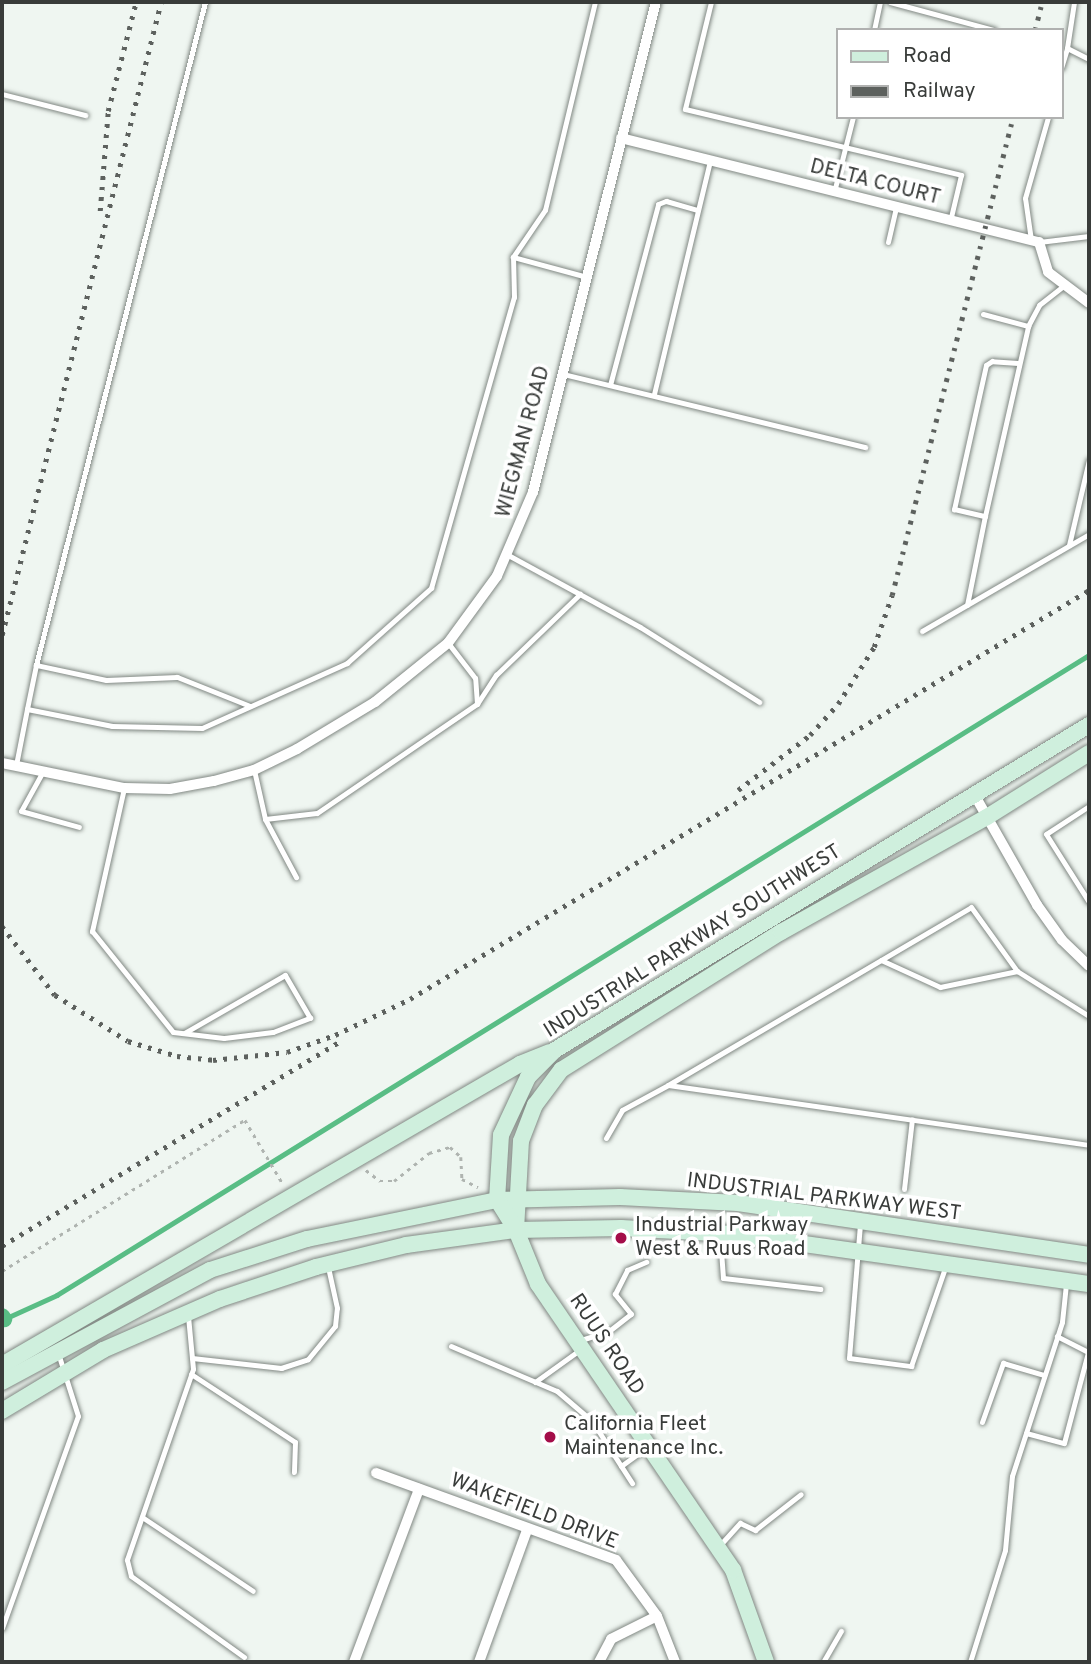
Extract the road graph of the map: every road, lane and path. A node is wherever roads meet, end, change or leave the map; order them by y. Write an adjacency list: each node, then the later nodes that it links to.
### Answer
1 (205, 2): 47 (lane)
2 (595, 2): 27 (lane)
3 (656, 2): 17 (street, WIEGMAN ROAD)
4 (711, 2): 18 (lane)
5 (880, 2): 8 (lane)
6 (890, 2): 9 (lane)
7 (1074, 2): 10 (lane)
8 (874, 28)
9 (987, 28)
10 (1067, 48): 11 (lane); 12 (lane)
11 (1089, 59)
12 (1063, 61)
13 (2, 94): 14 (lane)
14 (85, 115)
15 (853, 119): 18 (lane)
16 (1047, 119): 25 (lane)
17 (621, 138): 19 (street, DELTA COURT); 28 (street, WIEGMAN ROAD)
18 (846, 147): 20 (lane); 23 (lane)
19 (710, 161): 20 (street, DELTA COURT); 22 (lane)
20 (834, 192): 21 (street, DELTA COURT)
21 (896, 208): 23 (street, DELTA COURT); 26 (lane)
22 (698, 210): 35 (lane); 36 (lane)
23 (950, 221): 25 (street, DELTA COURT)
24 (1089, 236): 25 (lane)
25 (1035, 241): 29 (street)
26 (888, 242)
27 (513, 257): 28 (lane); 50 (lane)
28 (587, 277): 34 (street, WIEGMAN ROAD)
29 (1066, 284): 30 (street); 32 (lane)
30 (1089, 303)
31 (984, 314): 32 (lane)
32 (1028, 326): 33 (lane)
33 (1018, 363): 39 (lane); 39 (lane)
34 (563, 374): 35 (lane); 42 (street, WIEGMAN ROAD)
35 (610, 384): 36 (lane)
36 (653, 394): 37 (lane)
37 (865, 447)
38 (1089, 460): 41 (lane)
39 (985, 516): 44 (lane)
40 (1089, 534): 41 (lane)
41 (1069, 546): 44 (lane)
42 (508, 555): 43 (lane); 46 (street, WIEGMAN ROAD)
43 (580, 594): 48 (lane); 49 (lane)
44 (967, 606): 45 (lane)
45 (922, 631)
46 (448, 643): 49 (lane); 56 (street, WIEGMAN ROAD)
47 (36, 665): 50 (lane); 51 (lane)
48 (760, 702)
49 (477, 704): 62 (lane)
50 (250, 706): 51 (lane)
51 (27, 709): 55 (lane)
52 (1089, 725): 59 (main road, INDUSTRIAL PARKWAY SOUTHWEST)
53 (1089, 753): 61 (main road, INDUSTRIAL PARKWAY SOUTHWEST)
54 (2, 763): 55 (street, WIEGMAN ROAD)
55 (16, 765): 57 (street, WIEGMAN ROAD)
56 (254, 770): 58 (street, WIEGMAN ROAD); 62 (lane)
57 (42, 773): 58 (street, WIEGMAN ROAD); 63 (lane)
58 (124, 788): 70 (lane)
59 (974, 794): 61 (street); 71 (main road, INDUSTRIAL PARKWAY SOUTHWEST)
60 (1089, 806): 65 (lane)
61 (987, 817): 67 (street); 79 (main road, INDUSTRIAL PARKWAY SOUTHWEST)
62 (265, 819): 64 (lane)
63 (79, 827)
64 (296, 877)
65 (1089, 902)
66 (881, 960): 68 (lane); 68 (lane); 72 (lane)
67 (1089, 965)
68 (1017, 971): 69 (lane)
69 (1089, 1016)
70 (184, 1033): 70 (lane)
71 (555, 1050): 76 (main road); 80 (main road, INDUSTRIAL PARKWAY SOUTHWEST)
72 (668, 1085): 73 (lane); 74 (lane)
73 (912, 1119): 75 (lane); 78 (lane)
74 (606, 1138)
75 (1089, 1145)
76 (360, 1160): 80 (path); 99 (main road)
77 (296, 1180): 89 (path)
78 (904, 1189)
79 (521, 1198): 80 (main road, INDUSTRIAL PARKWAY WEST); 81 (main road, INDUSTRIAL PARKWAY WEST); 82 (main road, INDUSTRIAL PARKWAY SOUTHWEST)
80 (496, 1200): 82 (main road); 97 (main road, INDUSTRIAL PARKWAY WEST)
81 (861, 1221): 84 (lane); 85 (main road, INDUSTRIAL PARKWAY WEST)
82 (516, 1230): 83 (main road); 87 (main road); 95 (main road, RUUS ROAD)
83 (720, 1234): 84 (main road); 92 (lane)
84 (855, 1250): 88 (main road); 88 (lane)
85 (1089, 1255)
86 (646, 1262): 95 (lane)
87 (328, 1264): 93 (main road); 98 (lane)
88 (947, 1264): 90 (main road)
89 (2, 1271)
90 (1066, 1281): 91 (main road); 94 (lane)
91 (1089, 1284)
92 (820, 1289)
93 (188, 1313): 98 (lane); 100 (main road)
94 (1057, 1336): 102 (lane); 107 (lane)
95 (580, 1345): 104 (lane); 108 (main road, RUUS ROAD)
96 (451, 1346): 104 (lane)
97 (56, 1350): 100 (lane); 103 (main road, INDUSTRIAL PARKWAY WEST)
98 (192, 1358): 101 (lane)
99 (2, 1366)
100 (66, 1372): 105 (main road); 120 (lane)
101 (191, 1374): 110 (lane); 115 (lane)
102 (1044, 1376): 106 (lane); 107 (lane)
103 (2, 1382)
104 (535, 1382): 109 (lane)
105 (2, 1411)
106 (982, 1422)
107 (1026, 1433): 129 (lane)
108 (649, 1446): 109 (lane); 117 (main road, RUUS ROAD)
109 (621, 1466): 112 (lane)
110 (294, 1472)
111 (376, 1473): 113 (street, WAKEFIELD DRIVE)
112 (632, 1483)
113 (419, 1489): 116 (street, WAKEFIELD DRIVE); 123 (street)
114 (801, 1494): 117 (lane)
115 (142, 1517): 118 (lane); 122 (lane)
116 (527, 1530): 119 (street, WAKEFIELD DRIVE); 124 (street)
117 (718, 1547): 127 (main road, RUUS ROAD)
118 (253, 1591)
119 (657, 1616): 125 (street); 126 (street, WAKEFIELD DRIVE)
120 (2, 1628)
121 (841, 1632): 128 (lane)
122 (244, 1657)
123 (354, 1662)
124 (479, 1662)
125 (598, 1662)
126 (676, 1662)
127 (766, 1662)
128 (823, 1662)
129 (970, 1662)

